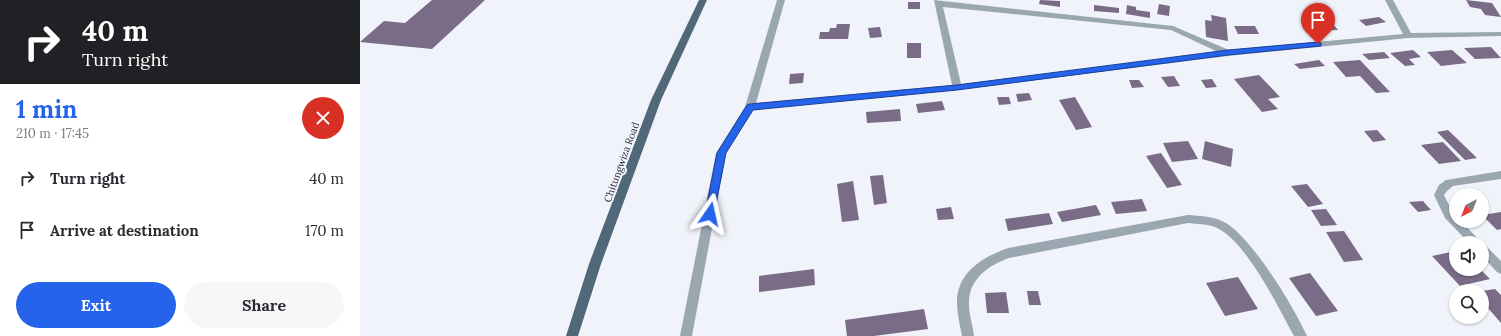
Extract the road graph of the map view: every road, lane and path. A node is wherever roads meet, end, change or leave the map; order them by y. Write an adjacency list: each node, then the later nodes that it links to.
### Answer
1 (703, 0): 14 (main road, Chitungwiza Road)
2 (781, 0): 9 (street)
3 (1389, 0): 6 (street)
4 (939, 2): 7 (street); 8 (street)
5 (1501, 34): 6 (street)
6 (1408, 36): 7 (street)
7 (1228, 53): 8 (street)
8 (957, 87): 9 (street)
9 (750, 107): 15 (street)
10 (1501, 175): 11 (street)
11 (1469, 236)
12 (1489, 256): 13 (street)
13 (1501, 269)
14 (572, 336)
15 (686, 336)
16 (968, 336): 17 (street)
17 (1301, 336)

